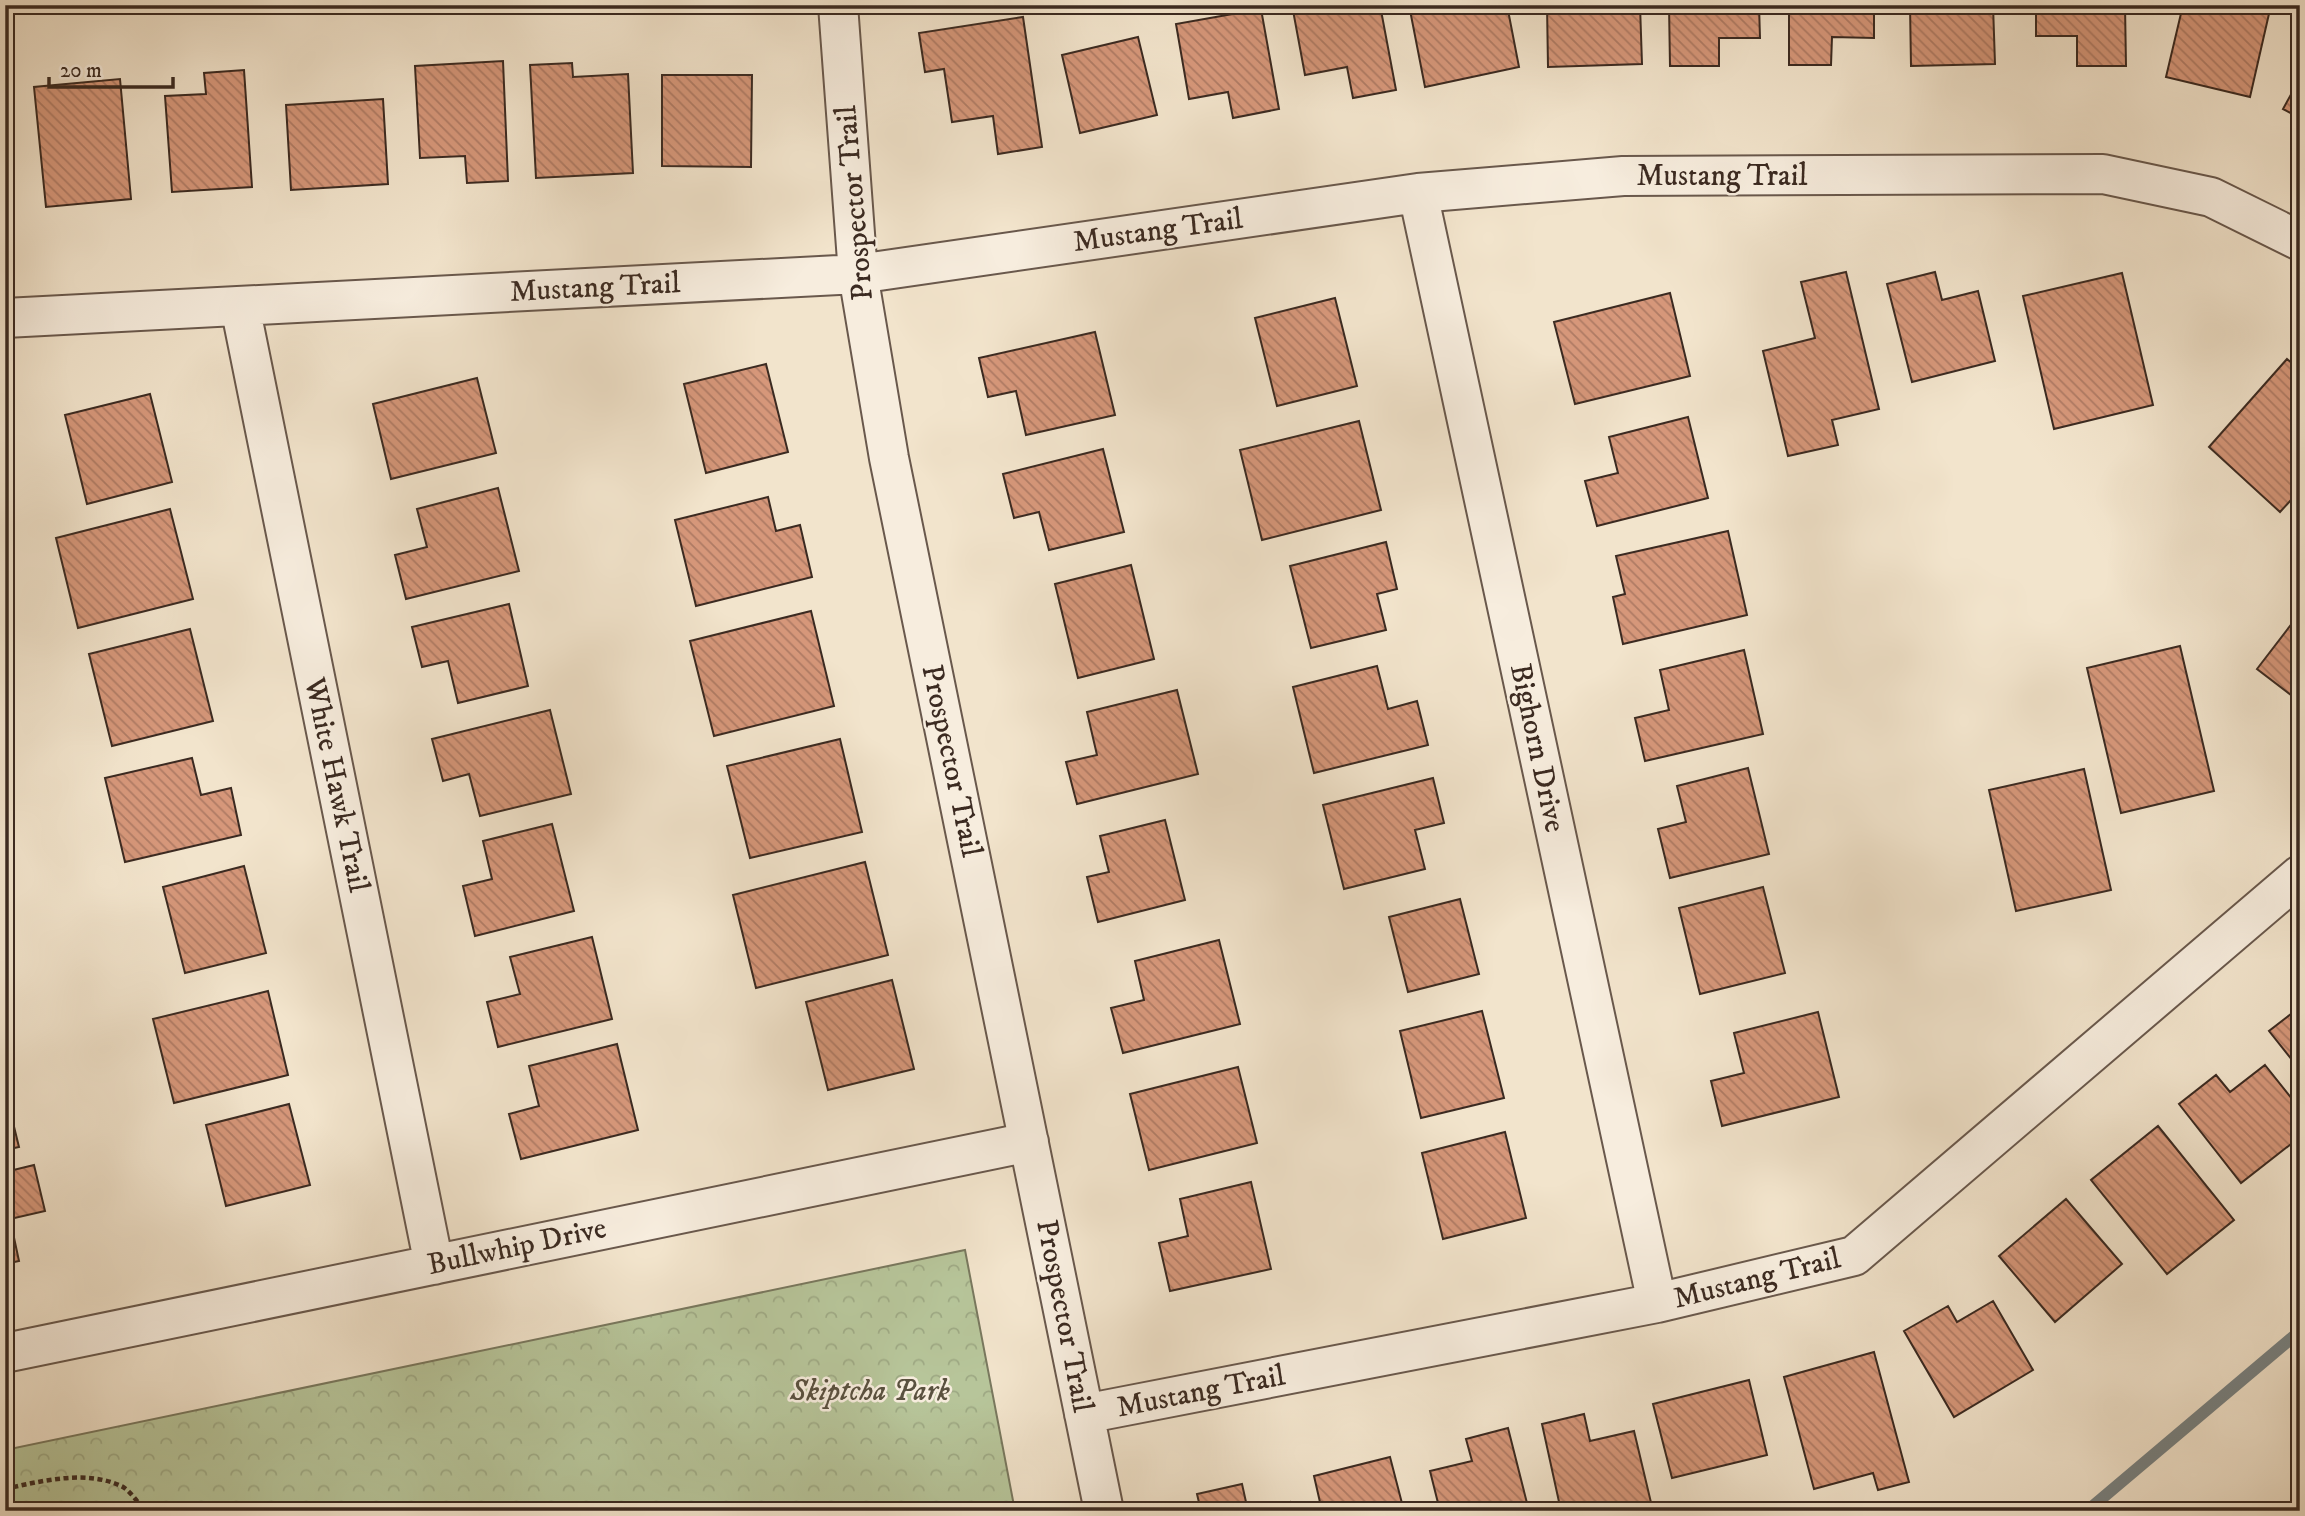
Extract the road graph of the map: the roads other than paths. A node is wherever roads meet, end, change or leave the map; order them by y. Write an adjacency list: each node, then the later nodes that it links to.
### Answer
1 (838, 5): 4 (street, Prospector Trail)
2 (1418, 193): 3 (street, Mustang Trail); 4 (street, Mustang Trail); 10 (street, Bighorn Drive)
3 (2300, 241)
4 (858, 274): 5 (street, Mustang Trail); 8 (street, Prospector Trail)
5 (240, 306): 6 (street, Mustang Trail); 9 (street, White Hawk Trail)
6 (5, 317)
7 (2300, 875): 10 (street, Mustang Trail)
8 (1029, 1142): 9 (street, Bullwhip Drive); 12 (street, Prospector Trail)
9 (434, 1265): 11 (street, Bullwhip Drive)
10 (1657, 1303): 12 (street, Mustang Trail)
11 (5, 1353)
12 (1084, 1414): 13 (street, Prospector Trail)
13 (1104, 1511)

